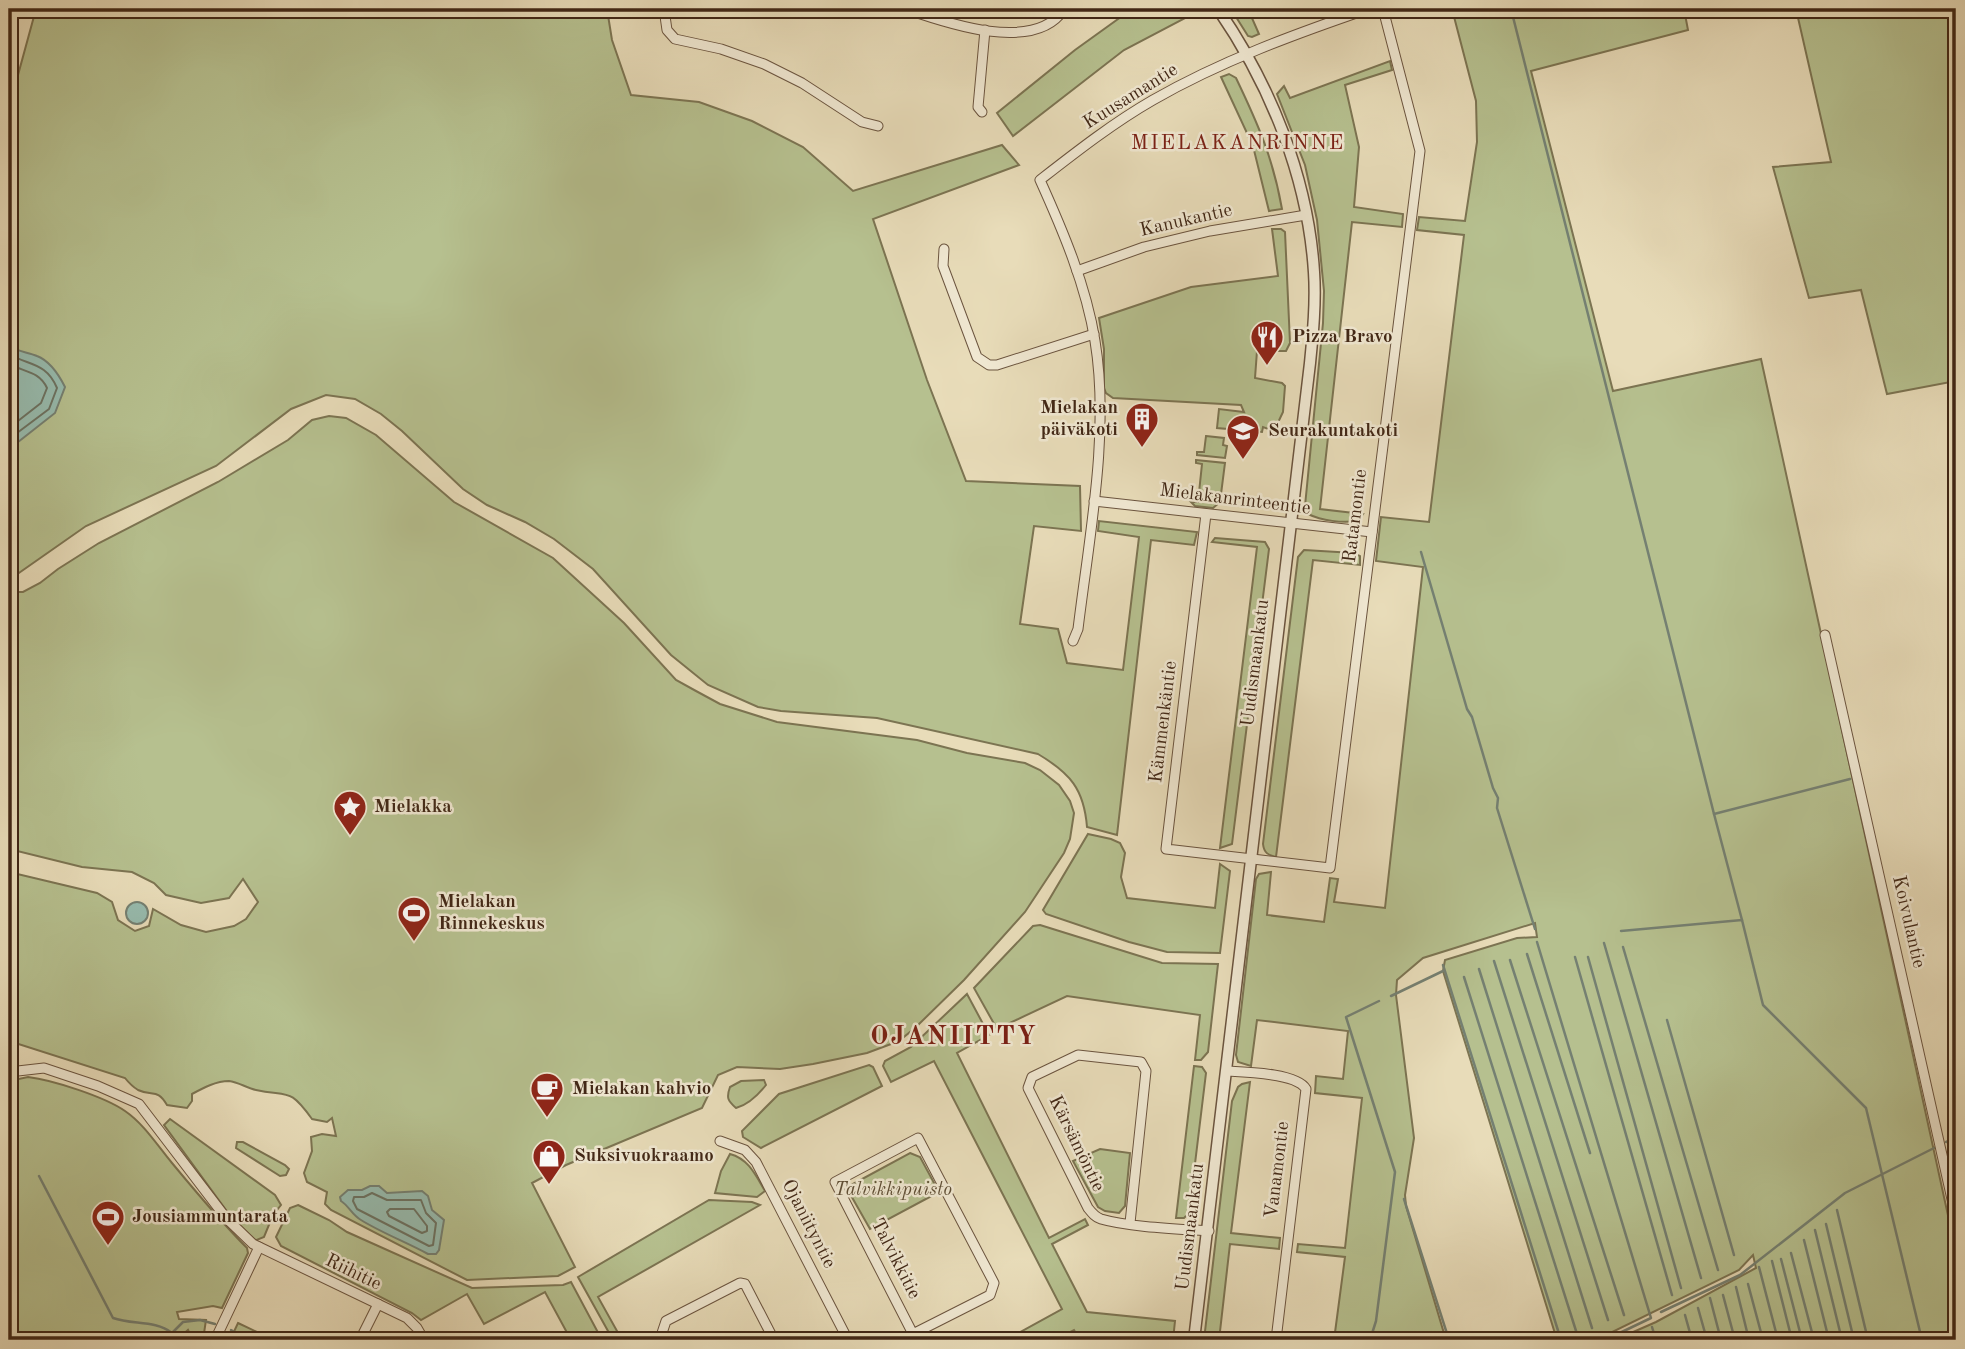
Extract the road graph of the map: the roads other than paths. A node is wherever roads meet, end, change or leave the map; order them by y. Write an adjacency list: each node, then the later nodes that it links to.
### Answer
1 (664, 9): 10 (street)
2 (906, 9): 7 (street)
3 (1064, 9): 7 (street)
4 (1218, 9): 8 (street, Uudismaankatu)
5 (1368, 9): 8 (street, Kuusamantie)
6 (1383, 9): 18 (street, Ratamontie)
7 (985, 30): 9 (street)
8 (1247, 54): 11 (street, Uudismaankatu); 13 (street, Kuusamantie)
9 (982, 112)
10 (878, 126)
11 (1306, 215): 13 (street, Kanukantie); 17 (street, Uudismaankatu)
12 (944, 249): 14 (street)
13 (1077, 271): 14 (street)
14 (1094, 334): 15 (street)
15 (1094, 501): 16 (street, Mielakanrinteentie); 20 (street)
16 (1206, 514): 17 (street, Mielakanrinteentie); 21 (street, Kämmenkäntie)
17 (1291, 524): 18 (street, Mielakanrinteentie); 21 (street, Uudismaankatu)
18 (1372, 532): 21 (street, Ratamontie)
19 (1825, 635): 25 (street, Koivulantie)
20 (1073, 641)
21 (1250, 859): 22 (street, Uudismaankatu)
22 (1226, 1071): 27 (street, Uudismaankatu); 39 (street, Vanamontie)
23 (9, 1072): 28 (street, Riihitie)
24 (720, 1141): 36 (street, Ojaniityntie)
25 (1956, 1217)
26 (1130, 1223): 26 (street, Kärsämöntie); 27 (street, Kärsämöntie)
27 (1209, 1231): 38 (street, Uudismaankatu)
28 (259, 1247): 29 (street, Riihitie); 31 (street)
29 (378, 1304): 32 (street); 33 (street, Riihitie)
30 (913, 1334): 30 (street, Talvikkitie); 37 (street, Talvikkitie)
31 (215, 1340)
32 (360, 1340)
33 (424, 1340)
34 (666, 1340): 35 (street)
35 (774, 1340)
36 (848, 1340)
37 (901, 1340)
38 (1194, 1340)
39 (1276, 1340)

